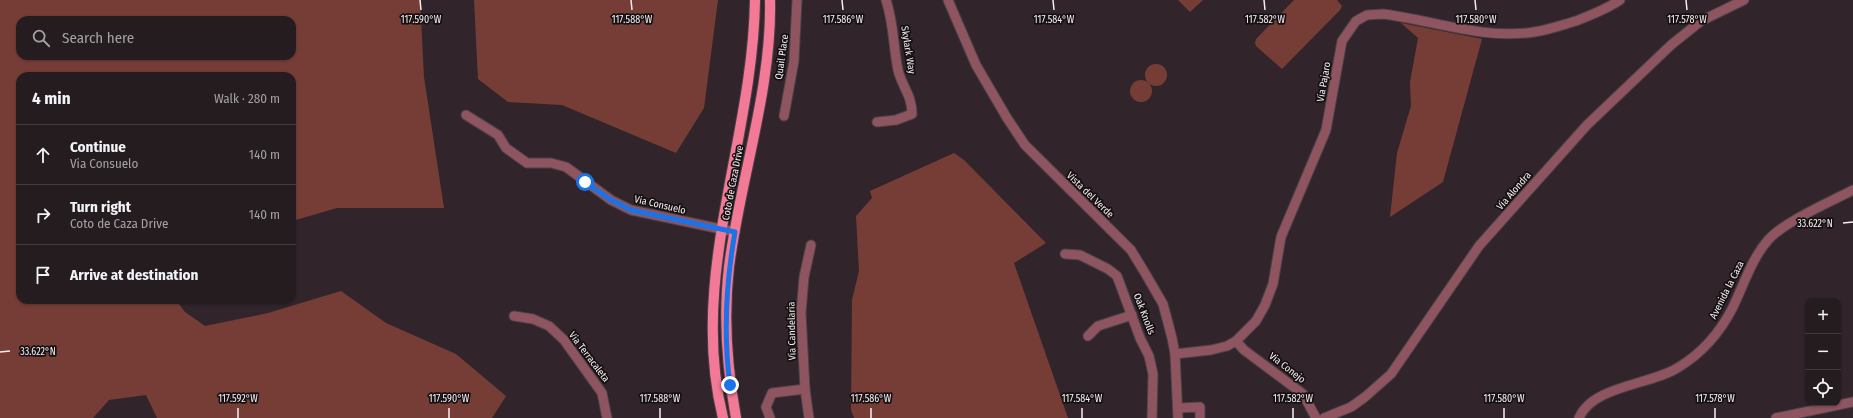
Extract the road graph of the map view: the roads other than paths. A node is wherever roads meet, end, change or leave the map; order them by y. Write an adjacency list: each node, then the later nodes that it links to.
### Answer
1 (755, 0): 12 (main road, Coto de Caza Drive)
2 (770, 0): 13 (main road, Coto de Caza Drive)
3 (797, 0): 9 (street, Quail Place)
4 (886, 0): 10 (street, Skylark Way)
5 (948, 0): 20 (street, Vista del Verde)
6 (1620, 0): 19 (street, Via Pajaro)
7 (1744, 0): 33 (street, Via Alondra)
8 (466, 115): 12 (street, Via Consuelo)
9 (784, 116)
10 (876, 122)
11 (1853, 190): 34 (street, Avenida la Caza)
12 (721, 229): 13 (street, Via Consuelo); 25 (main road, Coto de Caza Drive)
13 (735, 232): 26 (main road, Coto de Caza Drive)
14 (811, 245): 21 (street, Via Candelaria)
15 (1065, 254): 16 (street, Oak Knolls)
16 (1132, 315): 18 (street); 29 (street, Oak Knolls)
17 (514, 316): 24 (street, Via Terracaleta)
18 (1088, 336)
19 (1236, 341): 20 (street, Via Pajaro); 32 (street, Via Conejo)
20 (1175, 354): 23 (street, Vista del Verde)
21 (805, 389): 27 (street); 28 (street, Via Candelaria)
22 (1853, 402): 35 (street)
23 (1178, 408): 30 (street, Vista del Verde); 31 (street)
24 (607, 418)
25 (722, 418)
26 (736, 418)
27 (770, 418)
28 (809, 418)
29 (1152, 418)
30 (1178, 418)
31 (1200, 418)
32 (1316, 418)
33 (1324, 418)
34 (1579, 418)
35 (1776, 418)

